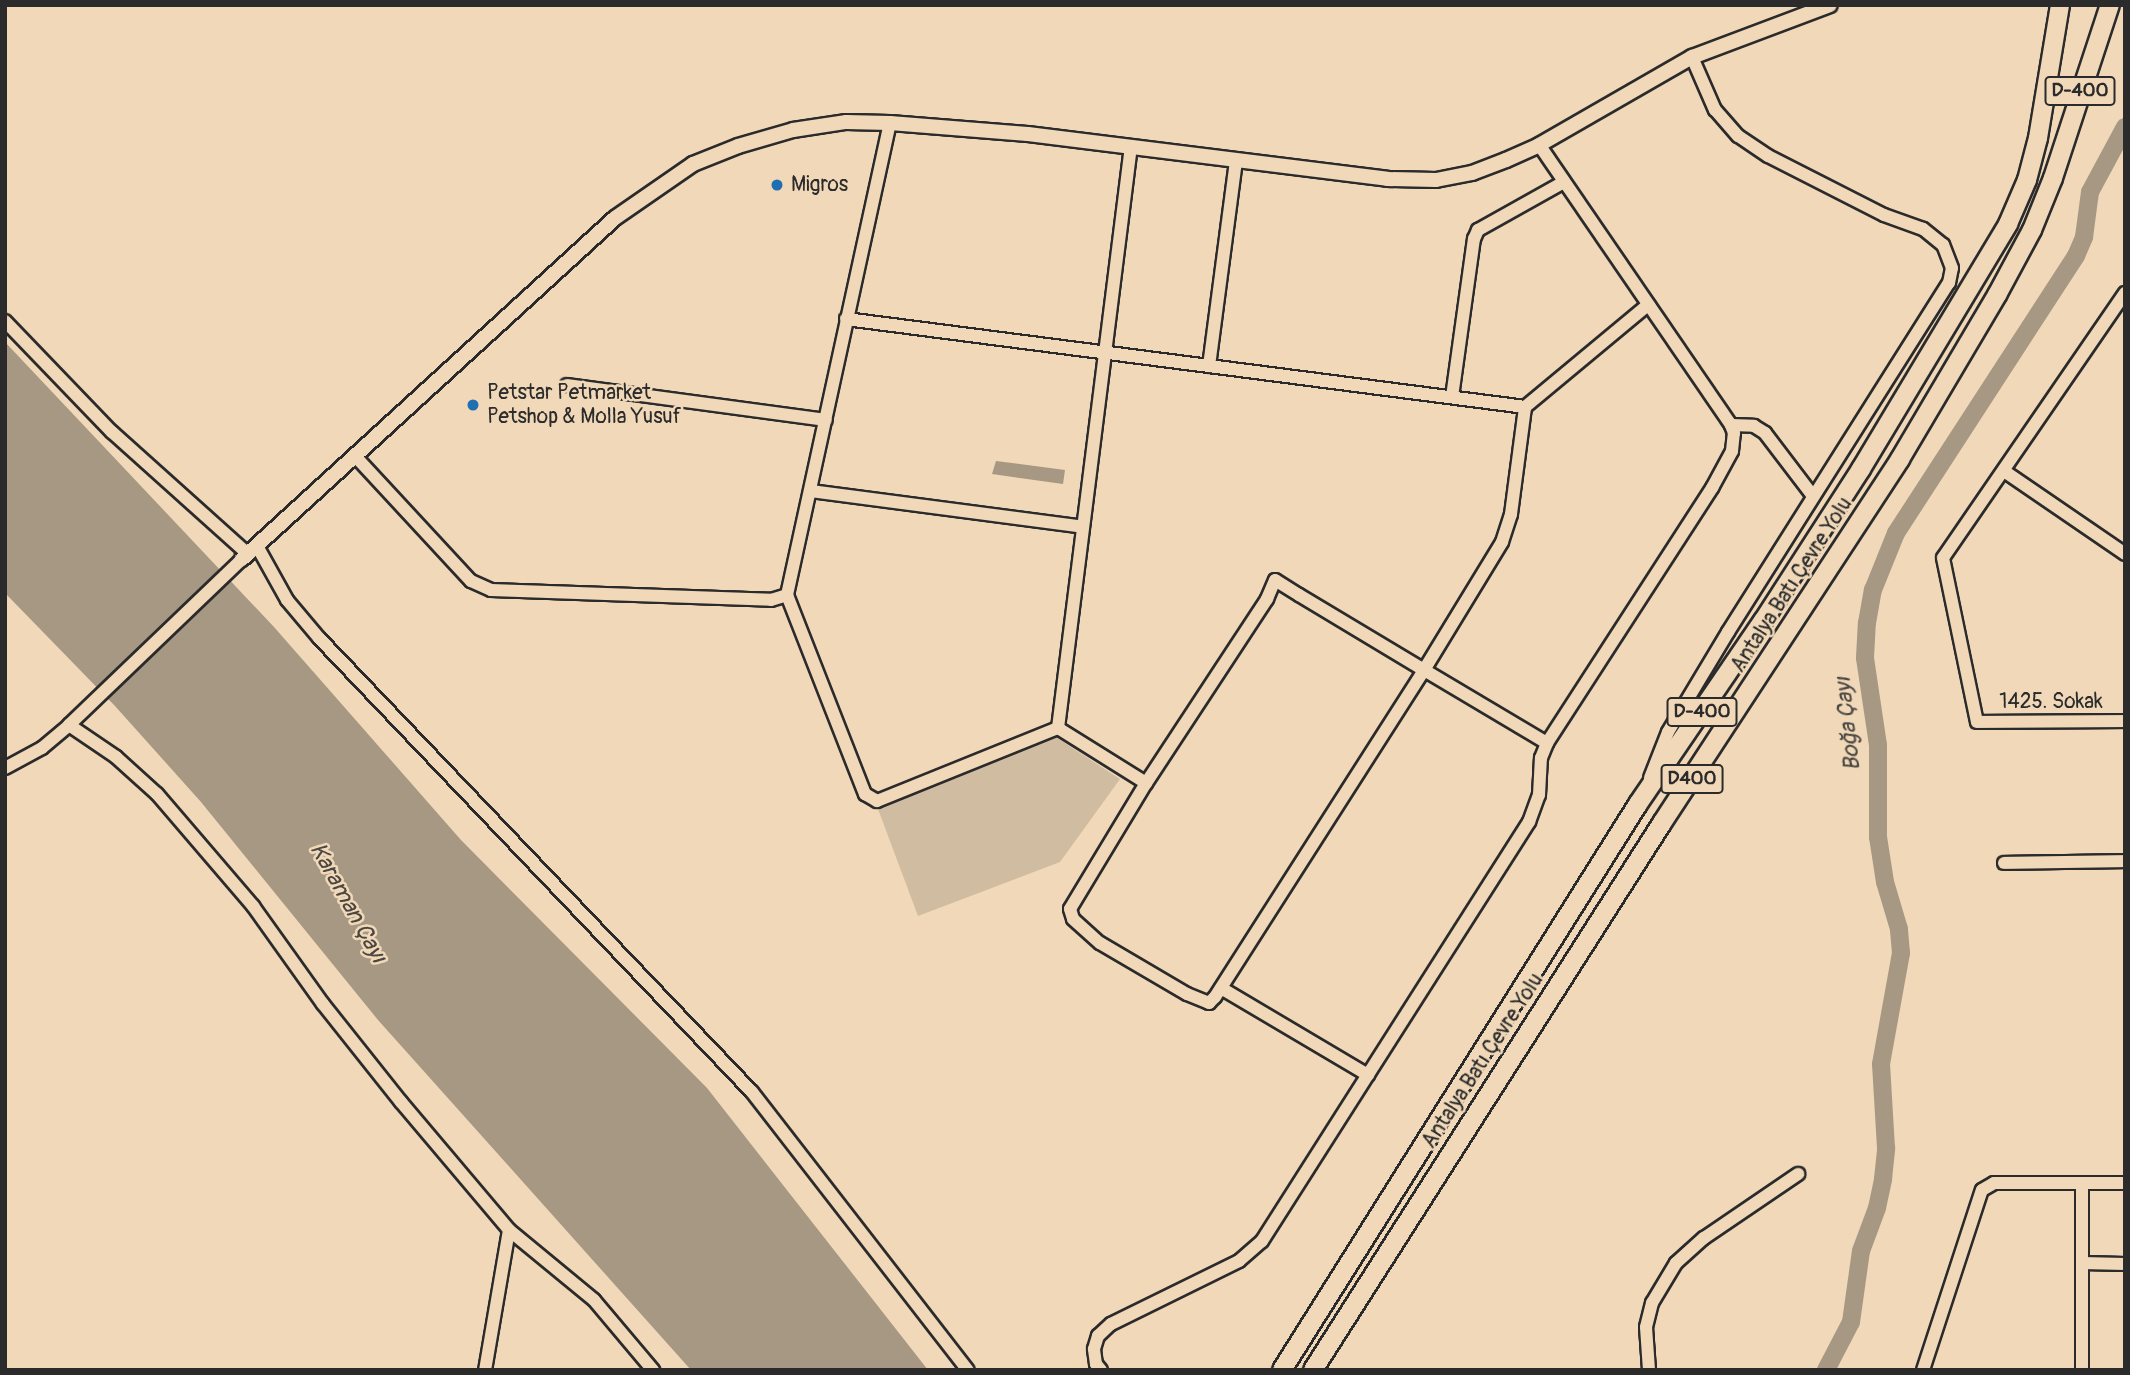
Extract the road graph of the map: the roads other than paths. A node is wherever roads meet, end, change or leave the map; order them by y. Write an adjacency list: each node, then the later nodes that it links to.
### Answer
1 (1830, 5): 6 (main road)
2 (2045, 5): 5 (highway)
3 (2060, 5): 5 (highway, D-400)
4 (2110, 5): 11 (highway, Antalya Batı Çevre Yolu / D-400)
5 (2056, 26): 39 (highway, D-400)
6 (1692, 57): 8 (main road); 27 (street)
7 (890, 123): 9 (main road); 15 (street); 24 (main road)
8 (1539, 145): 10 (main road); 12 (street)
9 (1131, 146): 10 (main road); 17 (street)
10 (1236, 160): 18 (street)
11 (2053, 178): 55 (highway, Antalya Batı Çevre Yolu / D400)
12 (1564, 182): 14 (street); 20 (street)
13 (2125, 293): 25 (street)
14 (1648, 305): 21 (street); 23 (street)
15 (846, 319): 17 (street); 22 (street)
16 (5, 321): 29 (street)
17 (1105, 352): 18 (street); 28 (street)
18 (1209, 366): 20 (street)
19 (567, 385): 22 (street)
20 (1452, 397): 21 (street)
21 (1525, 407): 32 (street)
22 (826, 420): 26 (street)
23 (1731, 425): 27 (street); 36 (street)
24 (356, 457): 29 (main road); 31 (street)
25 (2004, 471): 30 (street); 33 (street, 1425. Sokak)
26 (811, 491): 28 (street); 31 (street)
27 (1813, 496): 39 (street)
28 (1083, 527): 35 (street)
29 (249, 553): 34 (street); 52 (street)
30 (2125, 554)
31 (787, 595): 35 (street)
32 (1424, 670): 36 (street); 38 (street); 42 (street)
33 (2125, 721)
34 (69, 725): 37 (street); 47 (street)
35 (1058, 728): 38 (street)
36 (1547, 743): 43 (street)
37 (5, 768)
38 (1146, 783): 42 (street)
39 (1639, 804): 54 (highway, D-400)
40 (2125, 861): 41 (street)
41 (2004, 863)
42 (1221, 988): 43 (street)
43 (1368, 1074): 53 (street)
44 (1798, 1174): 56 (street)
45 (2082, 1183): 46 (street); 48 (street); 57 (street)
46 (2125, 1183)
47 (509, 1230): 50 (street); 51 (street)
48 (2082, 1263): 49 (street); 58 (street)
49 (2125, 1264)
50 (485, 1370)
51 (653, 1370)
52 (968, 1370)
53 (1101, 1370)
54 (1282, 1370)
55 (1313, 1370)
56 (1649, 1370)
57 (1923, 1370)
58 (2082, 1370)

